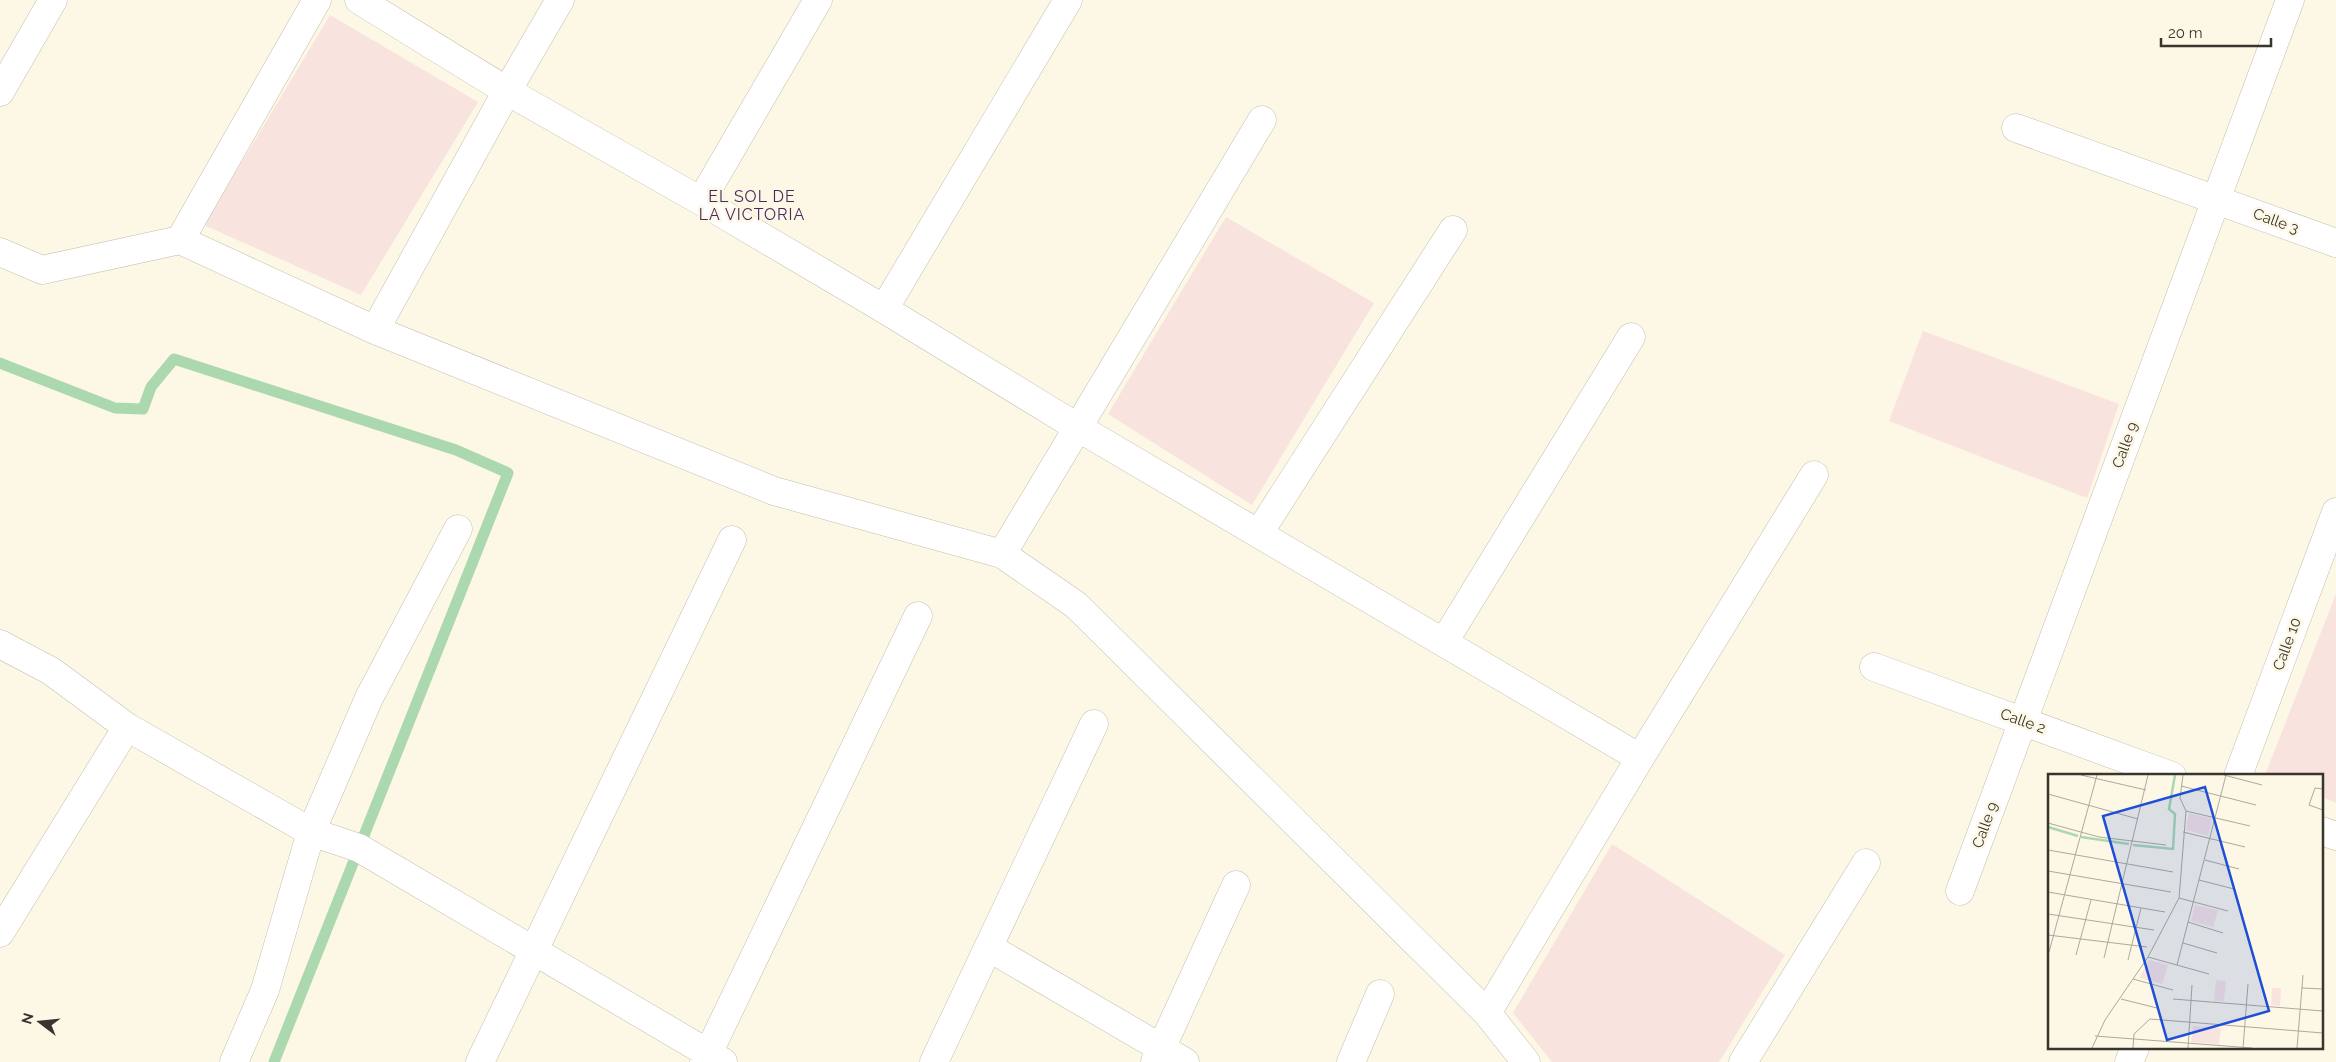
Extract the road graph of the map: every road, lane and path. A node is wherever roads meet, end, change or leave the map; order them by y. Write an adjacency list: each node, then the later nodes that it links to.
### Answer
1 (54, 0): 9 (street)
2 (317, 0): 15 (street)
3 (360, 0): 8 (street)
4 (560, 0): 8 (street)
5 (818, 0): 13 (street)
6 (1068, 0): 18 (street)
7 (2290, 0): 12 (street, Calle 9)
8 (507, 91): 13 (street); 19 (street)
9 (0, 92)
10 (1262, 120): 21 (street)
11 (2016, 128): 12 (street, Calle 3)
12 (2216, 199): 16 (street, Calle 3); 32 (street, Calle 9)
13 (701, 201): 18 (street)
14 (1453, 230): 25 (street)
15 (180, 240): 17 (street); 19 (street)
16 (2336, 243)
17 (0, 252)
18 (884, 309): 21 (street)
19 (375, 330): 27 (street)
20 (1631, 337): 29 (street)
21 (1077, 427): 25 (street); 27 (street)
22 (1814, 475): 35 (street)
23 (2336, 512): 37 (street, Calle 10)
24 (458, 529): 38 (street)
25 (1259, 533): 29 (street)
26 (732, 540): 46 (street)
27 (1002, 554): 48 (street)
28 (918, 616): 51 (street)
29 (1444, 642): 35 (street)
30 (0, 644): 34 (street)
31 (1874, 667): 32 (street, Calle 2)
32 (2023, 722): 36 (street, Calle 2); 43 (street, Calle 9)
33 (1094, 724): 45 (street)
34 (128, 728): 38 (street); 44 (street)
35 (1640, 758): 48 (street)
36 (2166, 774)
37 (2239, 774)
38 (311, 832): 46 (street); 52 (street)
39 (2324, 832): 40 (street)
40 (2336, 836)
41 (1866, 863): 58 (street)
42 (1236, 885): 50 (street)
43 (1960, 891)
44 (0, 934)
45 (988, 947): 50 (street); 54 (street)
46 (534, 950): 51 (street); 53 (street)
47 (1380, 994): 56 (street)
48 (1487, 1013): 57 (street)
49 (2134, 1050): 59 (street)
50 (1159, 1055): 55 (street)
51 (712, 1059)
52 (234, 1062)
53 (480, 1062)
54 (934, 1062)
55 (1185, 1062)
56 (1352, 1062)
57 (1526, 1062)
58 (1744, 1062)
59 (2129, 1062)

